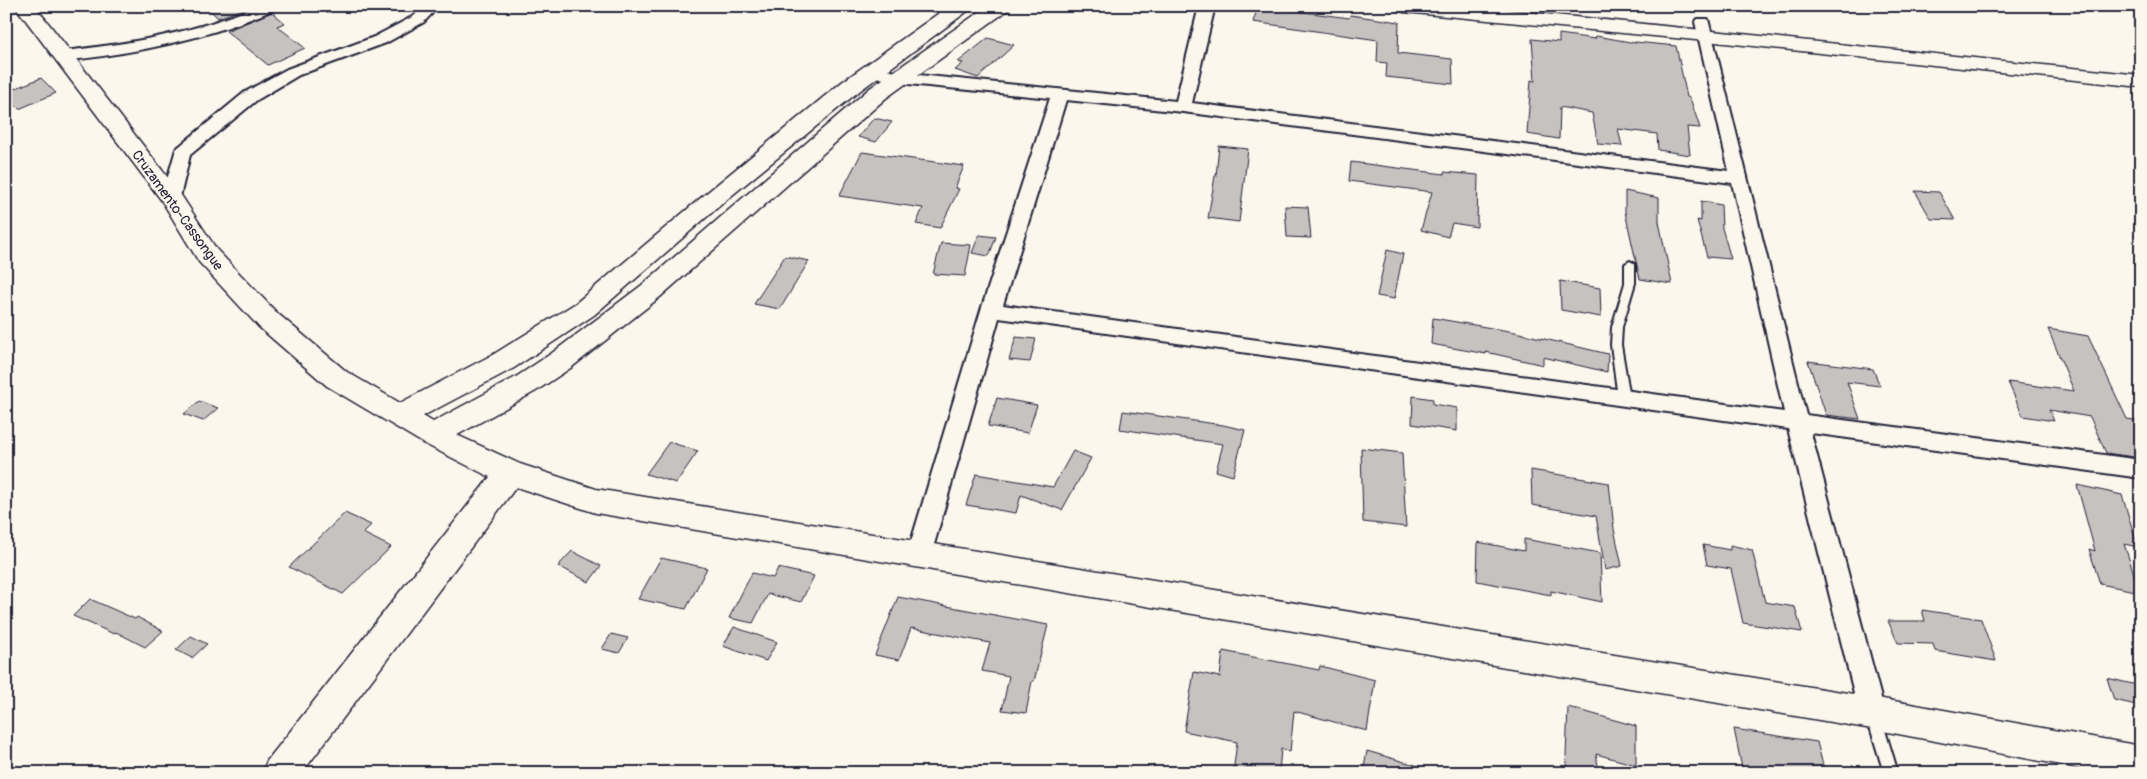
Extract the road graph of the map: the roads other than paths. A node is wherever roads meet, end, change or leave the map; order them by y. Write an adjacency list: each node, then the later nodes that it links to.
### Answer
1 (25, 6): 11 (main road, Cruzamento-Cassongue)
2 (270, 6): 11 (street)
3 (432, 6): 19 (street)
4 (962, 6): 13 (main road)
5 (1001, 6): 14 (main road)
6 (1207, 6): 17 (street)
7 (1404, 6): 9 (main road)
8 (1545, 6): 10 (main road)
9 (1499, 11): 10 (main road)
10 (1705, 28): 12 (main road); 15 (main road); 18 (street)
11 (63, 56): 19 (main road, Cruzamento-Cassongue)
12 (2141, 65)
13 (872, 71): 14 (street); 23 (main road)
14 (898, 78): 16 (street); 25 (main road)
15 (2141, 81)
16 (1060, 94): 17 (street); 21 (street)
17 (1183, 107): 18 (street)
18 (1740, 178): 24 (street)
19 (171, 198): 23 (main road, Cruzamento-Cassongue)
20 (1630, 264): 22 (lane)
21 (990, 310): 22 (street); 28 (street)
22 (1624, 398): 24 (street)
23 (399, 416): 25 (main road, Cruzamento-Cassongue)
24 (1797, 421): 26 (street); 29 (street)
25 (433, 435): 27 (main road, Cruzamento-Cassongue)
26 (2141, 469)
27 (510, 473): 28 (main road, Cruzamento-Cassongue); 31 (main road)
28 (919, 555): 29 (main road, Cruzamento-Cassongue)
29 (1872, 713): 30 (main road, Cruzamento-Cassongue); 32 (lane)
30 (2141, 763)
31 (280, 773)
32 (1892, 773)

